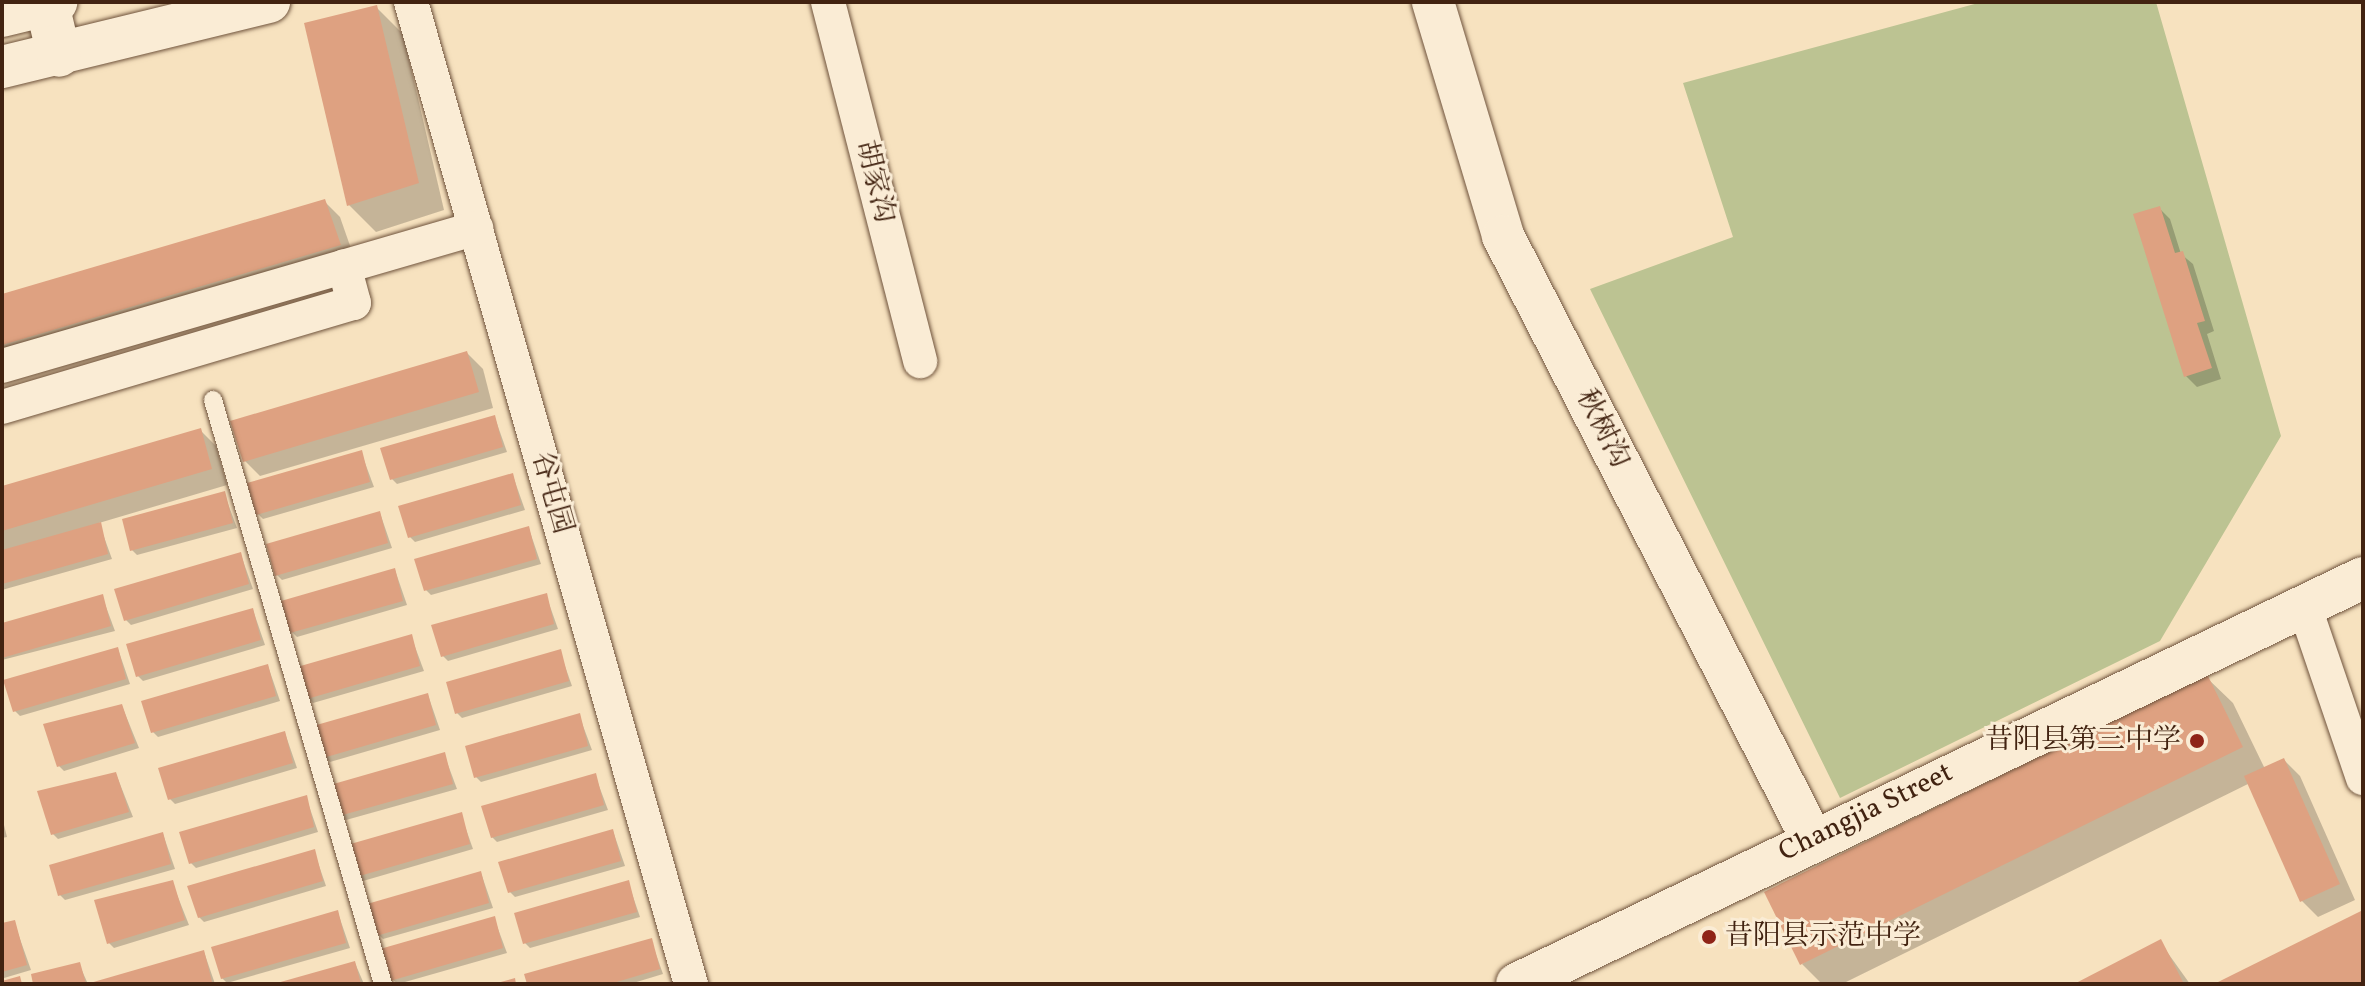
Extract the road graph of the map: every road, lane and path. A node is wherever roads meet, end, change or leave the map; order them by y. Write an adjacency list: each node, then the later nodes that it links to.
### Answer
1 (269, 2): 7 (street)
2 (411, 2): 9 (street, 谷屯园)
3 (828, 2): 11 (street, 胡家沟)
4 (1433, 2): 18 (street, 秋树沟)
5 (51, 3): 6 (main road); 7 (main road)
6 (2, 15)
7 (59, 55): 8 (street)
8 (2, 67)
9 (476, 228): 10 (street); 20 (street, 谷屯园)
10 (344, 266): 12 (street); 14 (street)
11 (920, 361)
12 (2, 366)
13 (213, 400): 19 (lane)
14 (2, 407)
15 (2363, 578): 16 (street, Changjia Street)
16 (2304, 605): 17 (street); 18 (street, Changjia Street)
17 (2363, 778)
18 (1812, 839): 21 (street, Changjia Street)
19 (383, 984)
20 (691, 984)
21 (1517, 984)

